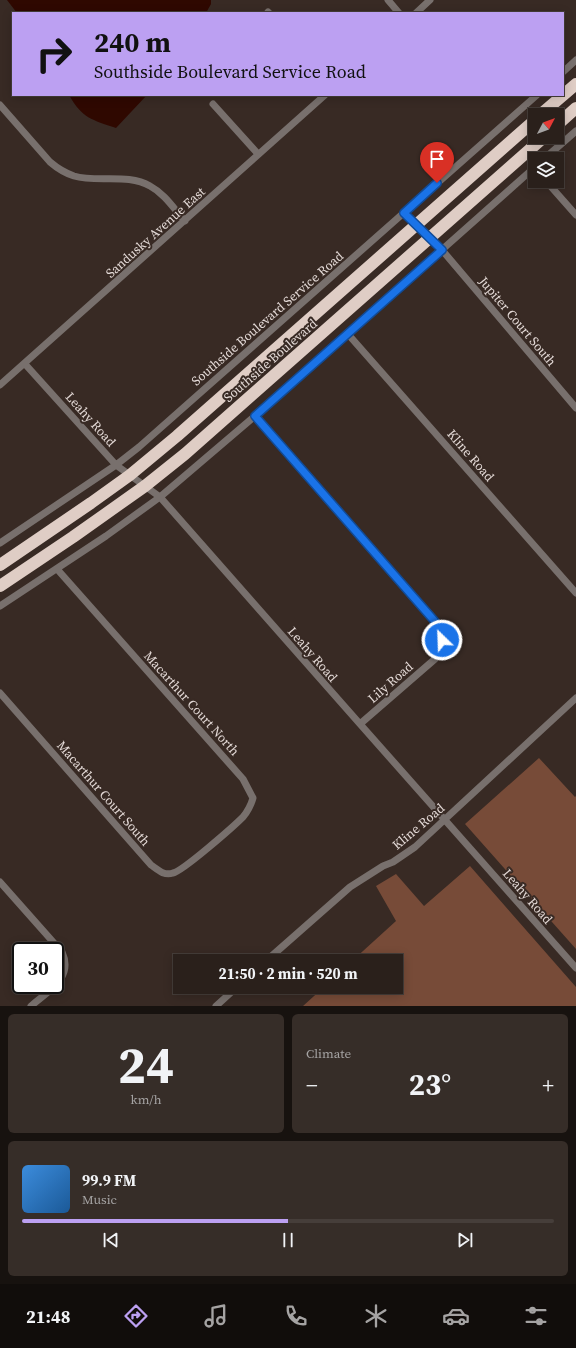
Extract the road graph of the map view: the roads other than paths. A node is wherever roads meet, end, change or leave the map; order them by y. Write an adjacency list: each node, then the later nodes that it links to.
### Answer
1 (388, 0): 3 (street)
2 (430, 0): 4 (street)
3 (398, 12)
4 (417, 12)
5 (576, 60): 6 (street)
6 (564, 71)
7 (576, 84): 8 (highway)
8 (564, 94)
9 (324, 96): 21 (street, Sandusky Avenue East)
10 (536, 96): 24 (street, Southside Boulevard Service Road)
11 (562, 96): 13 (highway)
12 (213, 104): 21 (street)
13 (548, 108)
14 (576, 108): 16 (highway)
15 (1, 109): 26 (street)
16 (564, 119)
17 (528, 126): 27 (highway, Southside Boulevard)
18 (576, 131): 20 (street)
19 (536, 144): 28 (highway, Southside Boulevard)
20 (552, 152)
21 (258, 154): 26 (street, Sandusky Avenue East)
22 (528, 174): 29 (street)
23 (552, 188): 25 (street)
24 (404, 213): 27 (street, Jupiter Court South); 35 (street, Southside Boulevard Service Road)
25 (576, 215)
26 (185, 221): 31 (street, Sandusky Avenue East)
27 (416, 225): 28 (street, Jupiter Court South); 36 (highway, Southside Boulevard)
28 (430, 238): 29 (street, Jupiter Court South); 37 (highway, Southside Boulevard)
29 (442, 250): 30 (street); 33 (street, Jupiter Court South)
30 (347, 333): 34 (street); 43 (street, Kline Road)
31 (25, 364): 32 (street, Sandusky Avenue East); 35 (street, Leahy Road)
32 (0, 385)
33 (576, 408)
34 (255, 416): 38 (street); 47 (street, Lily Road)
35 (116, 465): 36 (street, Leahy Road); 39 (street, Southside Boulevard Service Road)
36 (130, 475): 37 (street, Leahy Road); 40 (highway, Southside Boulevard)
37 (145, 486): 38 (street, Leahy Road); 42 (highway, Southside Boulevard)
38 (160, 497): 41 (street); 47 (street, Leahy Road)
39 (0, 543)
40 (0, 565)
41 (57, 569): 44 (street); 49 (street, Macarthur Court North)
42 (0, 586)
43 (576, 594)
44 (0, 606)
45 (0, 693): 49 (street, Macarthur Court South)
46 (576, 698): 48 (street, Kline Road)
47 (360, 724): 48 (street, Leahy Road)
48 (445, 820): 51 (street, Kline Road); 52 (street, Leahy Road)
49 (201, 854)
50 (0, 882): 54 (street)
51 (274, 954)
52 (576, 968)
53 (229, 994): 55 (street)
54 (32, 1006)
55 (216, 1006)

